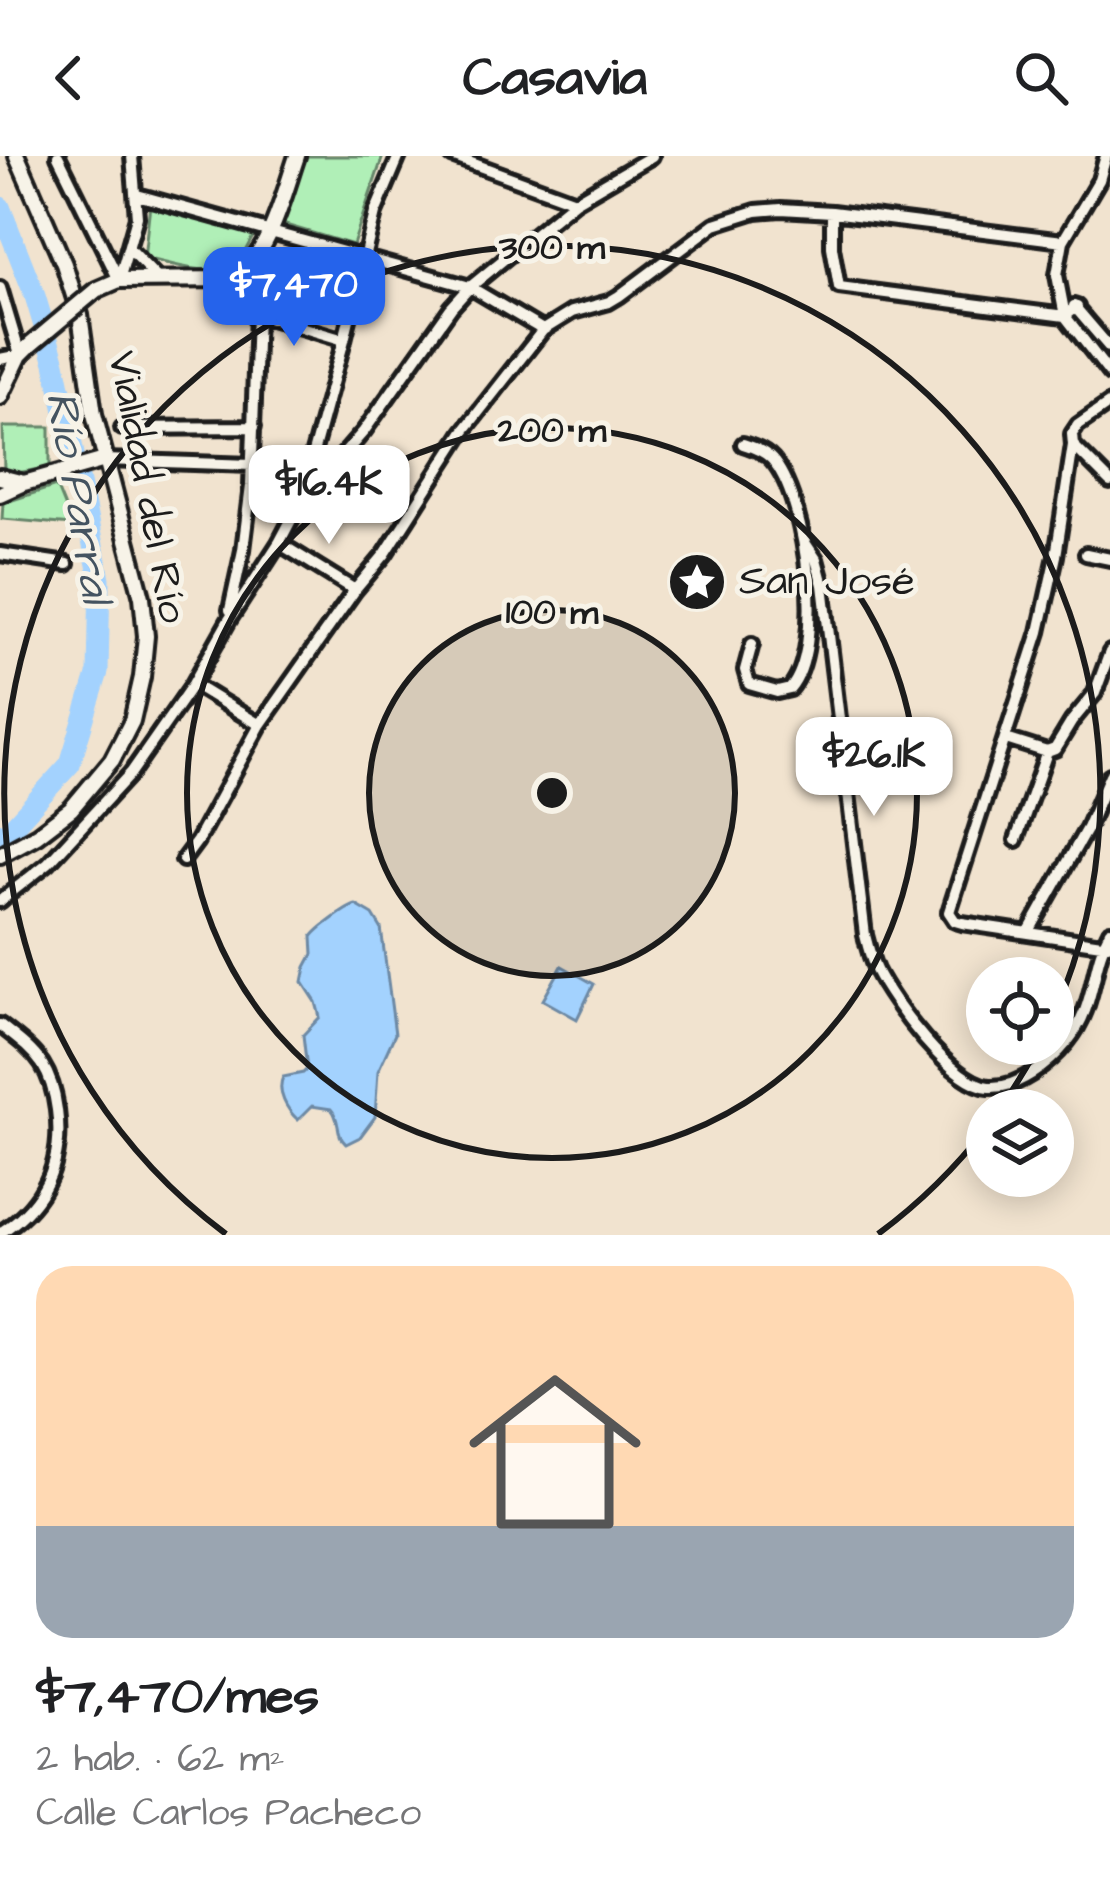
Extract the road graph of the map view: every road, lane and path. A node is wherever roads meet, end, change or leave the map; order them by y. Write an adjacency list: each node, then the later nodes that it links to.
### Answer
1 (16, 156): 37 (main road, Vialidad del Río)
2 (58, 156): 18 (street)
3 (132, 156): 9 (street)
4 (297, 156): 12 (main road)
5 (399, 156): 15 (street)
6 (452, 156): 10 (street)
7 (652, 156): 10 (street)
8 (1106, 156): 13 (street)
9 (137, 195): 12 (street); 14 (street)
10 (575, 201): 19 (street)
11 (832, 212): 13 (street); 24 (street); 25 (street)
12 (271, 232): 15 (street); 17 (main road)
13 (1063, 241): 21 (street)
14 (129, 249): 16 (street); 18 (street)
15 (364, 257): 19 (street); 26 (street)
16 (158, 279): 17 (main road); 18 (main road)
17 (237, 279): 23 (street)
18 (119, 280): 28 (main road, bridge)
19 (470, 287): 25 (street); 43 (street)
20 (0, 288): 28 (street)
21 (1061, 298): 22 (street); 24 (street)
22 (1077, 308): 24 (street); 27 (street)
23 (257, 314): 26 (street); 33 (street)
24 (1066, 316): 30 (street)
25 (543, 330): 50 (street)
26 (344, 340): 43 (street)
27 (1110, 348)
28 (24, 351): 29 (street); 31 (main road)
29 (0, 359)
30 (1110, 374)
31 (0, 397)
32 (1110, 404): 35 (street)
33 (254, 427): 34 (street); 38 (street)
34 (122, 428)
35 (1072, 442): 40 (street); 57 (street)
36 (743, 444): 44 (street)
37 (98, 462): 38 (street); 41 (main road); 56 (main road, Vialidad del Río)
38 (252, 465): 51 (street)
39 (0, 477): 41 (main road)
40 (1110, 482)
41 (24, 483): 42 (main road)
42 (0, 494)
43 (298, 507): 45 (street)
44 (804, 541): 52 (street); 67 (street)
45 (280, 543): 50 (street); 51 (street)
46 (0, 554): 49 (street)
47 (1086, 554): 48 (street)
48 (1110, 560)
49 (67, 564)
50 (355, 590): 55 (street)
51 (229, 620): 54 (street)
52 (752, 644)
53 (1110, 652): 59 (street)
54 (193, 684): 55 (street); 58 (street)
55 (260, 724): 63 (street)
56 (128, 734): 58 (street); 62 (main road, Vialidad del Río)
57 (1006, 739): 59 (street); 66 (street)
58 (150, 748): 64 (street)
59 (1053, 749): 61 (street)
60 (1110, 775): 66 (street)
61 (1016, 840)
62 (0, 855)
63 (184, 860)
64 (0, 901)
65 (1110, 931): 67 (street)
66 (1028, 933): 67 (street)
67 (1106, 945)
68 (0, 1024): 69 (street)
69 (0, 1233)

